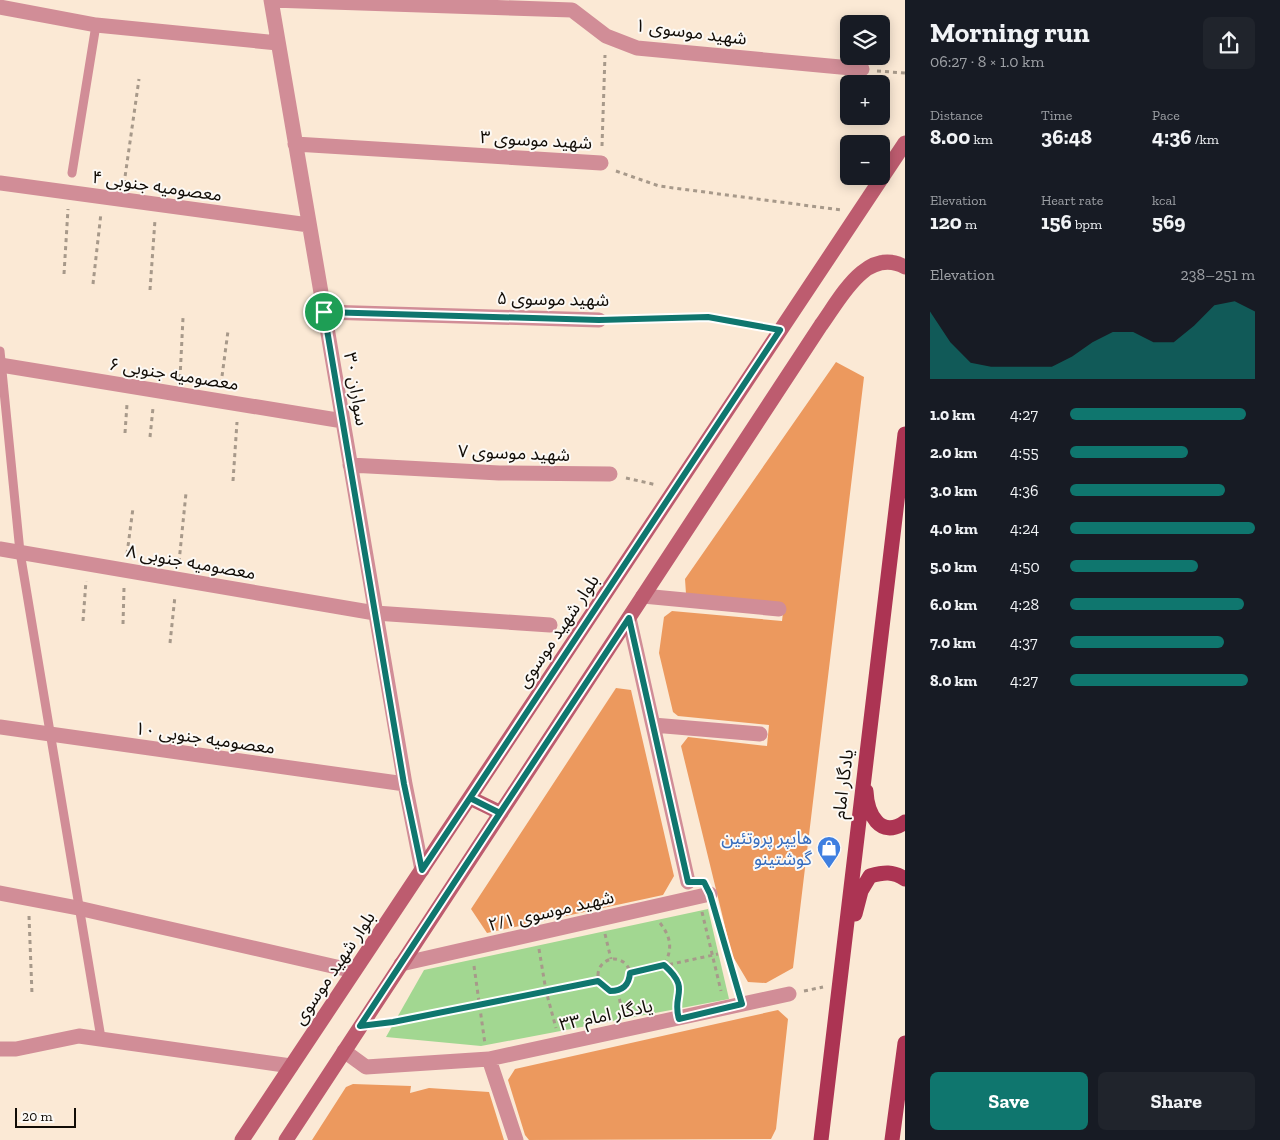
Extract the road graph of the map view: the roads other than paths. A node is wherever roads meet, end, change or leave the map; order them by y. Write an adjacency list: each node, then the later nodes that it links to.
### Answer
1 (271, 0): 4 (street, سواران ۳۰); 5 (street, شهید موسوی ۱)
2 (0, 7): 3 (street)
3 (96, 25): 4 (street); 9 (lane)
4 (278, 43): 7 (street, سواران ۳۰)
5 (862, 69)
6 (905, 143): 33 (main road, بلوار شهید موسوی)
7 (295, 144): 8 (street, شهید موسوی ۳); 11 (street, سواران ۳۰)
8 (601, 163)
9 (72, 173)
10 (0, 183): 11 (street, معصومیه جنوبی ۴)
11 (309, 225): 13 (street, سواران ۳۰)
12 (905, 267): 22 (main road)
13 (324, 312): 14 (street, شهید موسوی ۵); 16 (street, سواران ۳۰)
14 (599, 320)
15 (1, 360): 16 (street, معصومیه جنوبی ۶); 21 (lane)
16 (342, 420): 18 (street, سواران ۳۰)
17 (905, 434): 31 (main road, یادگار امام)
18 (350, 466): 19 (street, شهید موسوی ۷); 24 (street, سواران ۳۰)
19 (610, 474)
20 (0, 549): 21 (street, معصومیه جنوبی ۸)
21 (20, 552): 24 (street, معصومیه جنوبی ۸); 30 (lane)
22 (643, 596): 23 (street); 25 (main road)
23 (779, 609)
24 (375, 613): 26 (street, معصومیه جنوبی ۸); 32 (street, سواران ۳۰)
25 (629, 618): 27 (street); 34 (main road)
26 (550, 625)
27 (653, 725): 29 (street); 38 (street)
28 (0, 727): 30 (street, معصومیه جنوبی ۱۰)
29 (760, 734)
30 (52, 735): 32 (street, معصومیه جنوبی ۱۰); 41 (lane)
31 (864, 764): 35 (main road); 44 (main road, یادگار امام)
32 (404, 784): 36 (street, سواران ۳۰)
33 (470, 798): 34 (main road); 36 (main road, بلوار شهید موسوی)
34 (500, 813): 42 (main road)
35 (905, 822)
36 (422, 870): 43 (main road, بلوار شهید موسوی)
37 (905, 878): 44 (main road)
38 (688, 882)
39 (0, 893): 41 (street)
40 (704, 895): 42 (street, شهید موسوی ۲/۱)
41 (78, 908): 43 (street); 46 (lane)
42 (401, 964): 49 (main road)
43 (354, 971): 51 (main road, بلوار شهید موسوی)
44 (838, 990): 55 (main road, یادگار امام)
45 (789, 994): 50 (street, یادگار امام ۳۳)
46 (101, 1038): 48 (street); 51 (street)
47 (905, 1043): 56 (main road)
48 (0, 1049)
49 (344, 1051): 50 (street, یادگار امام ۳۳); 53 (main road)
50 (489, 1059): 54 (street)
51 (291, 1066): 52 (main road, بلوار شهید موسوی)
52 (242, 1140)
53 (286, 1140)
54 (516, 1140)
55 (821, 1140)
56 (892, 1140)

